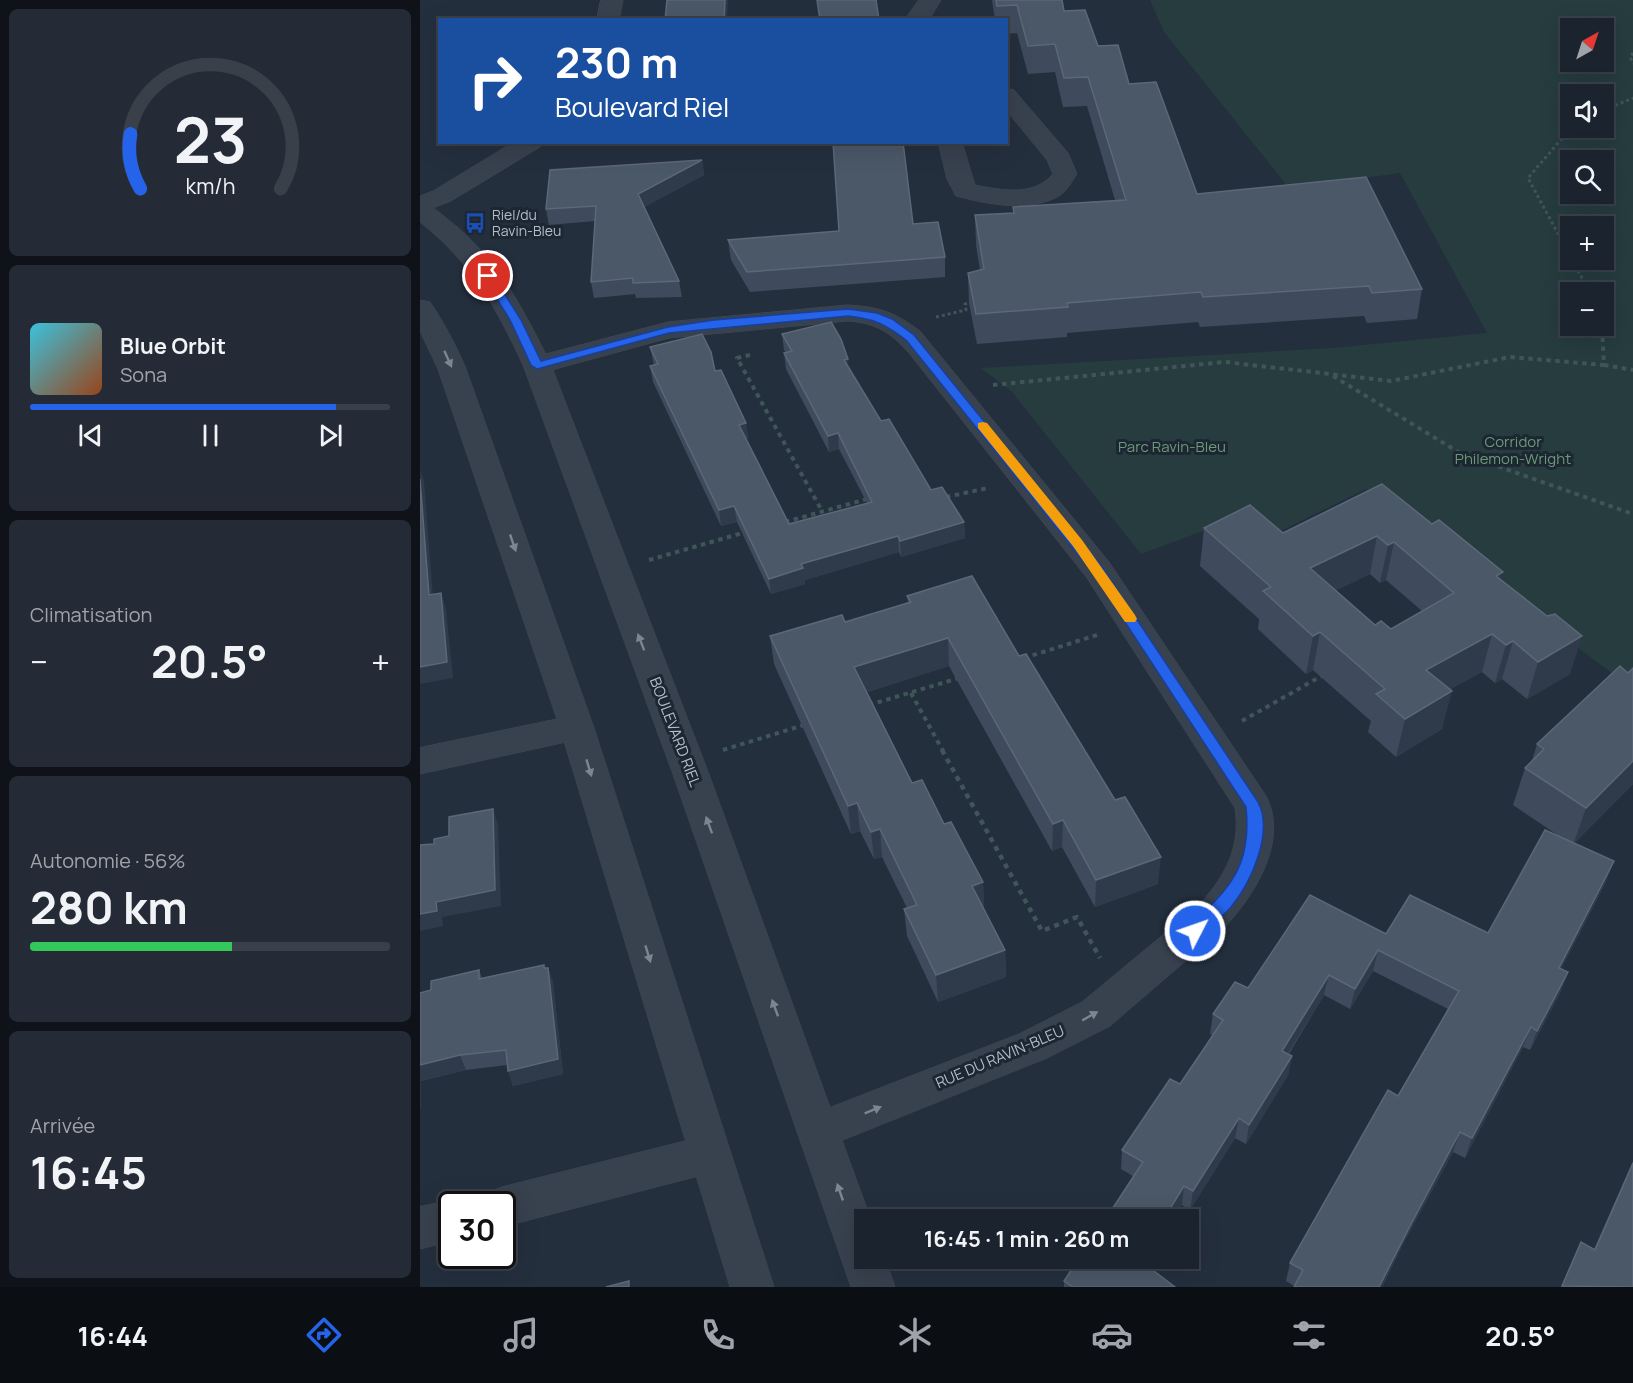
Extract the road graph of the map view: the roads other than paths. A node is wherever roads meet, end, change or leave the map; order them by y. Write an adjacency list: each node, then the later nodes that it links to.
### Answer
1 (612, 0): 3 (street)
2 (930, 0): 4 (street)
3 (608, 18)
4 (918, 18)
5 (1008, 97): 7 (street)
6 (529, 144): 8 (street)
7 (950, 144)
8 (420, 208): 10 (street, BOULEVARD RIEL)
9 (420, 308): 11 (street, one-way to 11)
10 (537, 365): 13 (street, BOULEVARD RIEL, one-way to 10); 13 (street, RUE DU RAVIN-BLEU, one-way to 10)
11 (577, 728): 12 (street); 14 (street, one-way to 14)
12 (420, 761)
13 (818, 1131): 19 (street, BOULEVARD RIEL, one-way to 13)
14 (710, 1154): 15 (street); 18 (street)
15 (516, 1203)
16 (438, 1224): 17 (street)
17 (420, 1228)
18 (752, 1287)
19 (873, 1287)

